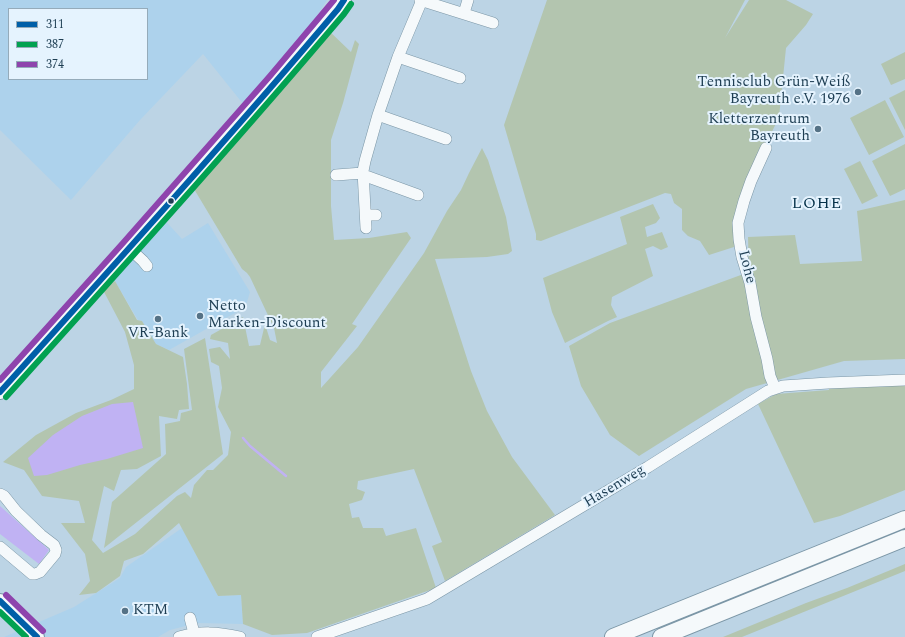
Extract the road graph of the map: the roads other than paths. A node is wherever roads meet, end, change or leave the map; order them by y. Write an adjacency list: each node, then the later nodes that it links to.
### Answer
1 (344, 0): 15 (main road)
2 (421, 0): 4 (street); 6 (street)
3 (468, 0): 4 (street)
4 (464, 13): 5 (street)
5 (493, 23)
6 (398, 57): 7 (street); 8 (street)
7 (460, 78)
8 (378, 115): 9 (street); 11 (street)
9 (446, 139)
10 (766, 148): 18 (street, Lohe)
11 (363, 174): 12 (street); 13 (street); 14 (street)
12 (336, 175)
13 (418, 195)
14 (366, 228)
15 (129, 248): 16 (street); 19 (main road)
16 (147, 266)
17 (905, 380): 18 (street, Hasenweg)
18 (775, 388): 30 (street, Hasenweg)
19 (0, 392)
20 (0, 494): 23 (street)
21 (905, 519): 31 (highway)
22 (905, 538): 32 (highway)
23 (0, 547)
24 (0, 602): 27 (main road)
25 (190, 618): 26 (street)
26 (194, 633): 28 (street); 29 (street)
27 (37, 637)
28 (179, 637)
29 (240, 637)
30 (317, 637)
31 (613, 637)
32 (661, 637)

